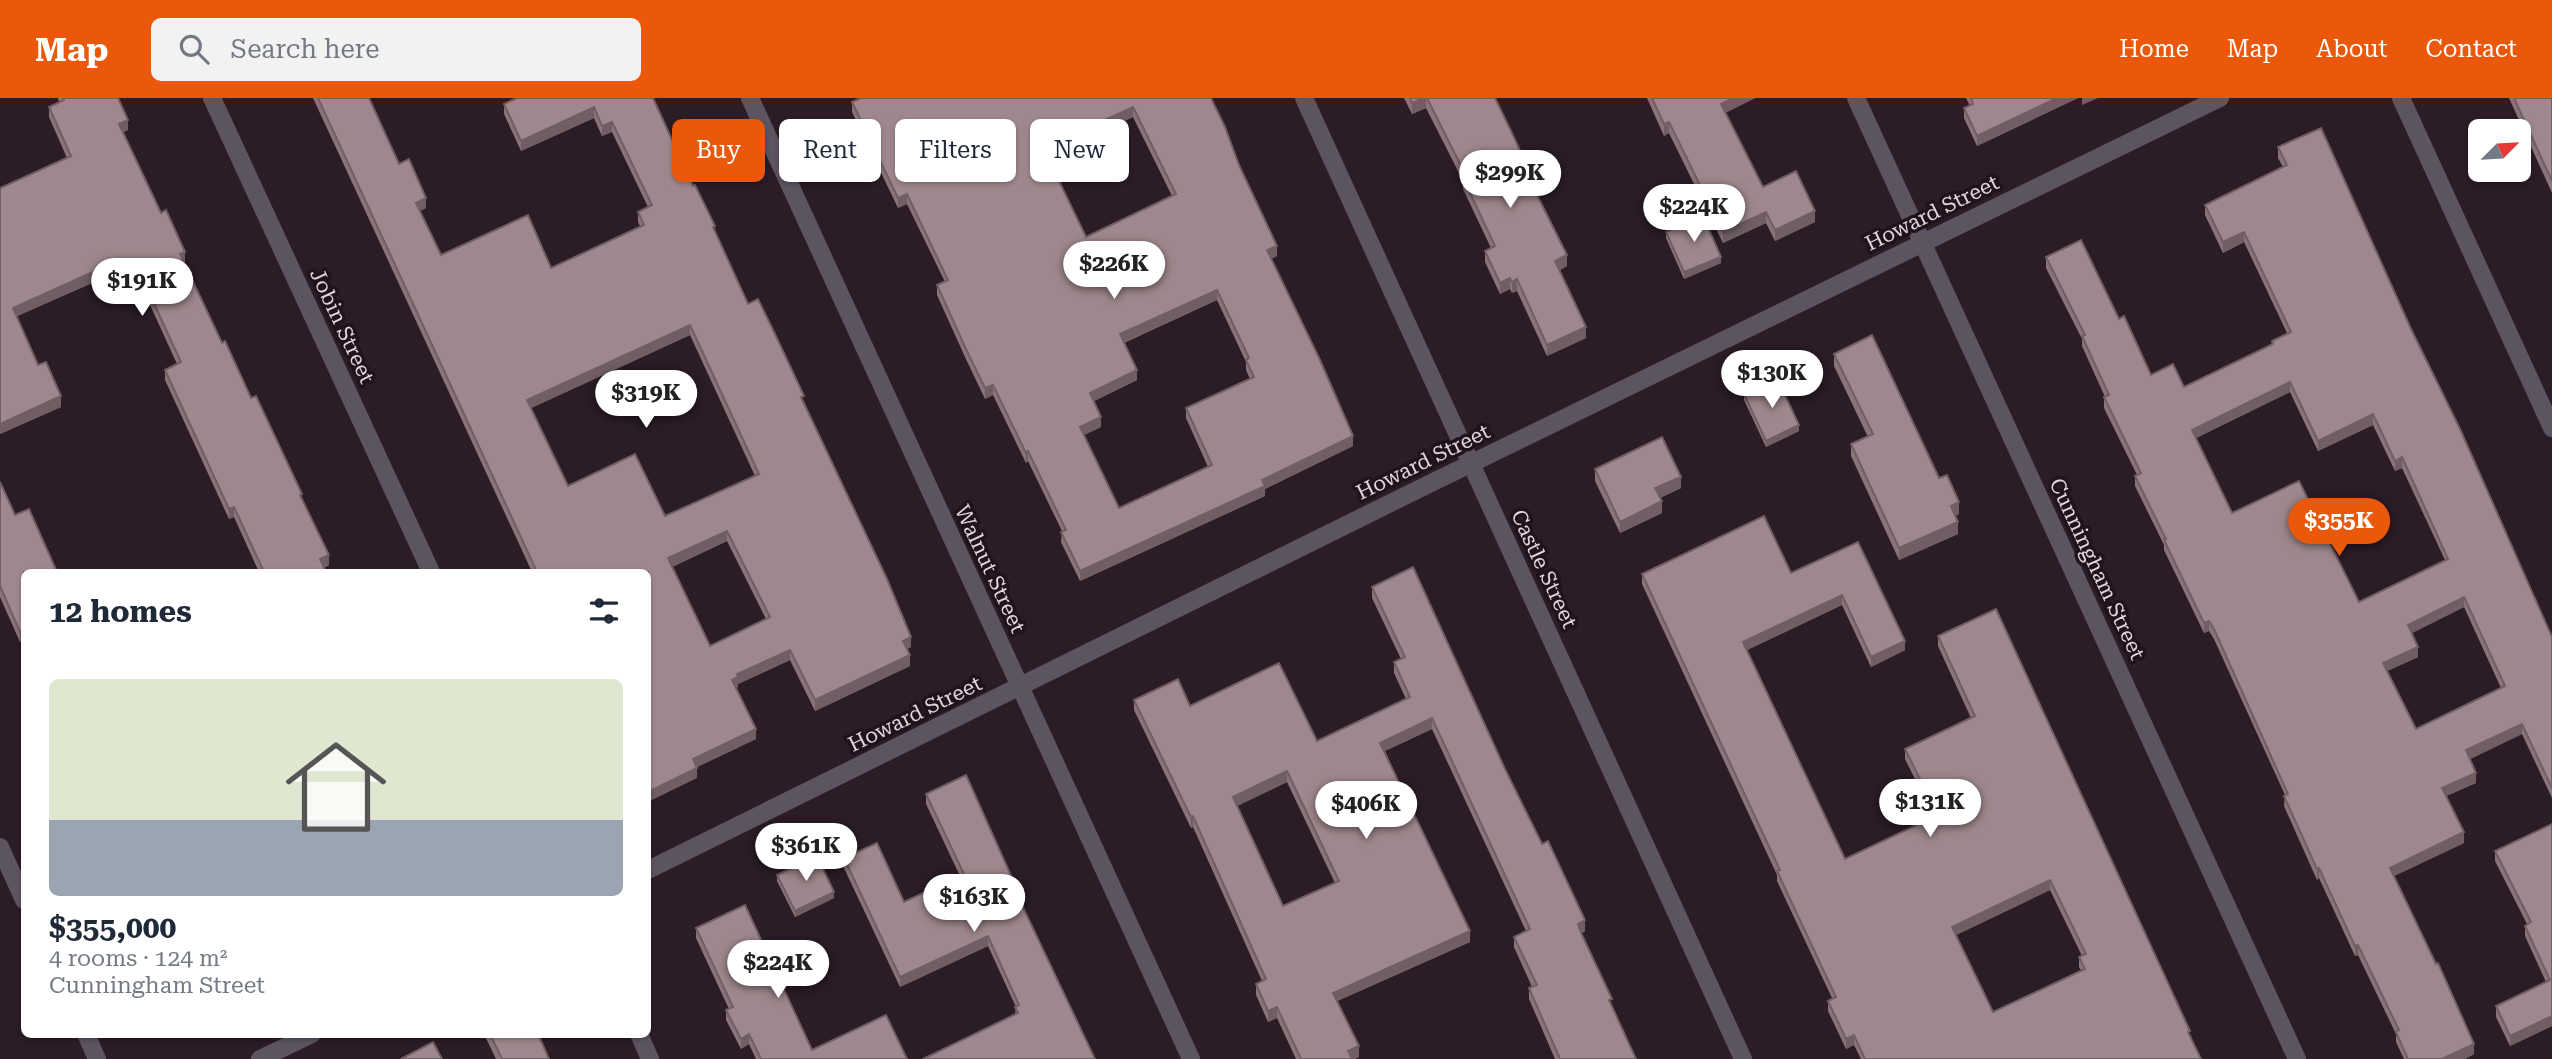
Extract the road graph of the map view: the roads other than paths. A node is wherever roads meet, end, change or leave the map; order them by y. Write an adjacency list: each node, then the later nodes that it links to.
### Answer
1 (212, 98): 10 (street, Jobin Street)
2 (750, 98): 11 (street, Walnut Street)
3 (1304, 98): 9 (street, Castle Street)
4 (1856, 98): 7 (street, Cunningham Street)
5 (2220, 98): 7 (street, Howard Street)
6 (2401, 98): 8 (street)
7 (1923, 243): 9 (street, Howard Street); 23 (street, Cunningham Street)
8 (2552, 428)
9 (1471, 463): 11 (street, Howard Street); 22 (street, Castle Street)
10 (430, 569)
11 (1020, 687): 13 (street, Howard Street); 21 (street, Walnut Street)
12 (0, 847): 14 (street)
13 (651, 869)
14 (21, 893)
15 (88, 1038): 18 (street)
16 (304, 1038): 19 (street)
17 (641, 1038): 20 (street)
18 (97, 1059)
19 (261, 1059)
20 (650, 1059)
21 (1191, 1059)
22 (1743, 1059)
23 (2297, 1059)

